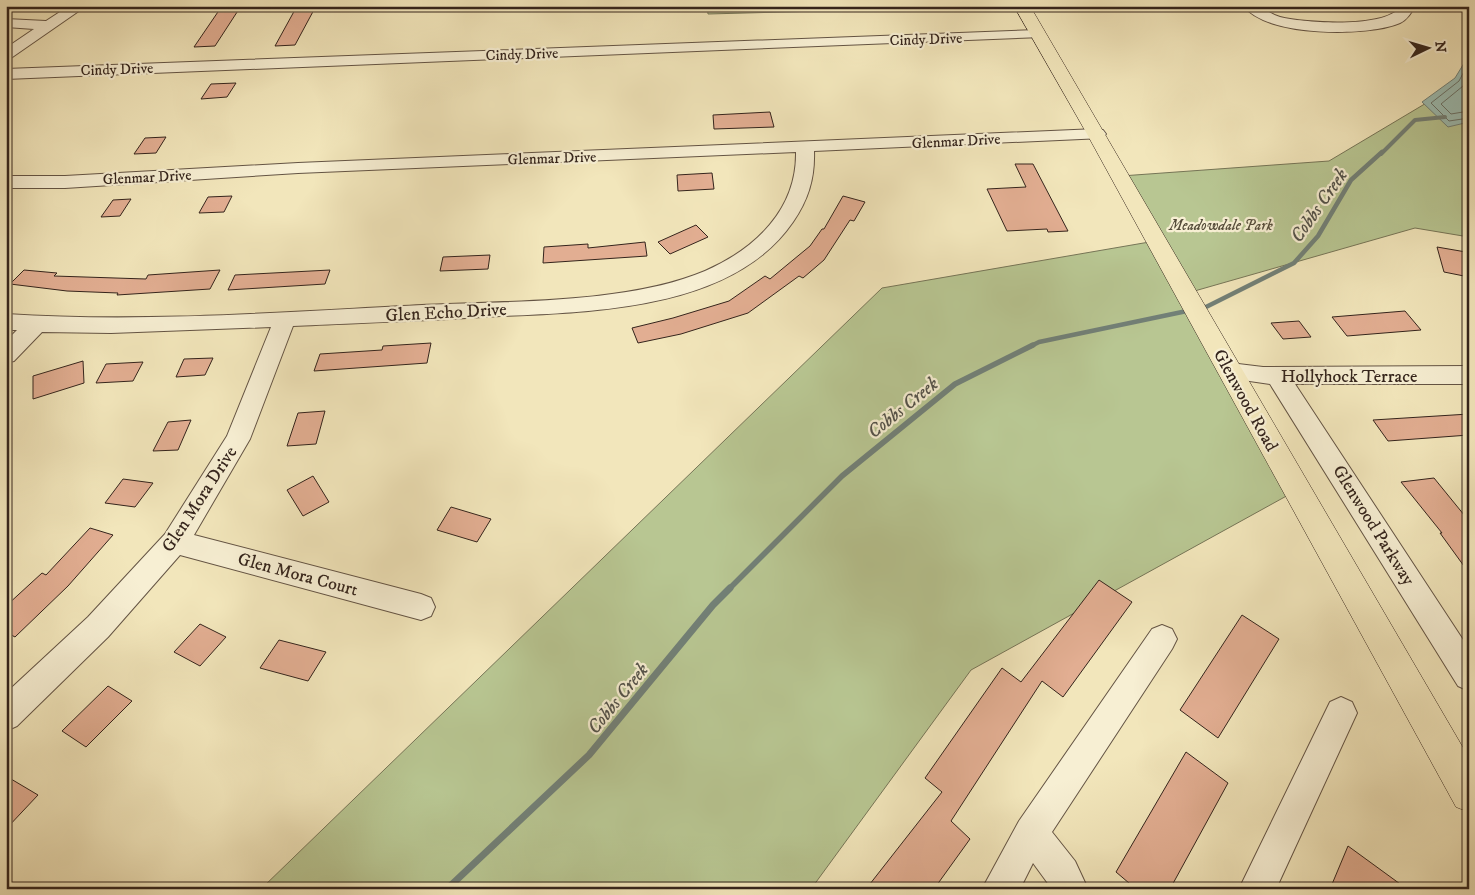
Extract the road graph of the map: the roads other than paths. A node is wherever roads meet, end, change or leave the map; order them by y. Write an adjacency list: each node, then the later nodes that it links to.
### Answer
1 (79, 6): 6 (street)
2 (1022, 6): 7 (main road, Glenwood Road)
3 (1251, 6): 4 (street)
4 (1408, 6)
5 (6, 23): 6 (street)
6 (48, 26): 8 (street)
7 (1037, 34): 9 (street, Cindy Drive); 10 (main road, Glenwood Road)
8 (6, 55)
9 (6, 74)
10 (1097, 134): 11 (street, Glenmar Drive); 17 (main road, Glenwood Road)
11 (805, 147): 12 (street, Glenmar Drive); 13 (street, Glen Echo Drive)
12 (6, 182)
13 (285, 319): 15 (street, Glen Echo Drive); 20 (street, Glen Mora Drive)
14 (6, 322): 15 (street, Glen Echo Drive)
15 (37, 324): 16 (street)
16 (6, 355)
17 (1230, 371): 19 (street, Hollyhock Terrace); 26 (main road, Glenwood Road)
18 (1469, 375): 19 (street, Hollyhock Terrace)
19 (1278, 376): 23 (street, Glenwood Parkway)
20 (175, 542): 21 (street, Glen Mora Court); 25 (street, Glen Mora Drive)
21 (421, 607)
22 (1162, 639): 27 (street)
23 (1469, 676)
24 (1341, 713): 30 (street)
25 (6, 715)
26 (1469, 794)
27 (1031, 833): 28 (street); 29 (street)
28 (1000, 889)
29 (1070, 889)
30 (1257, 889)

